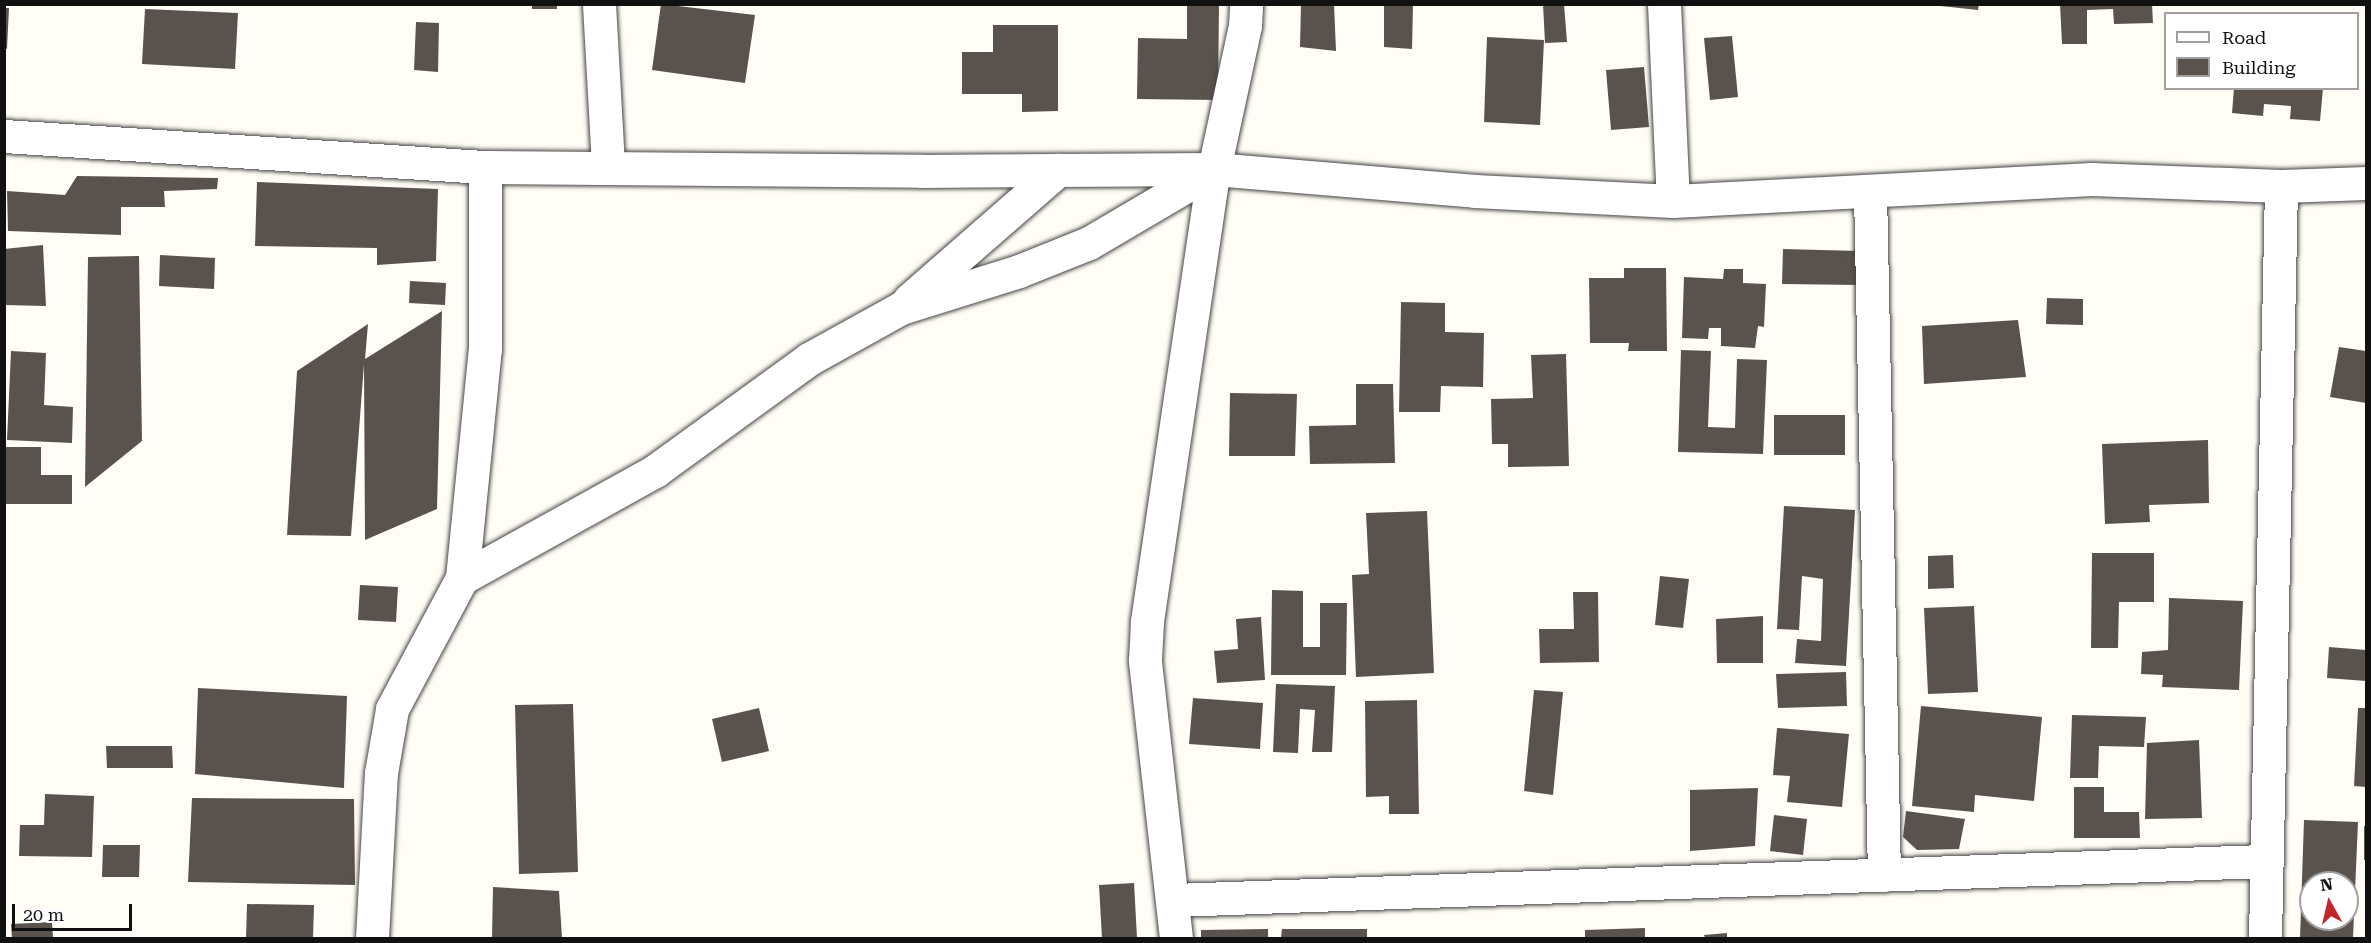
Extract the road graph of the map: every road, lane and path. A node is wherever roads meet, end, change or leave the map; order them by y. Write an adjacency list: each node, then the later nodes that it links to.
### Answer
1 (599, 4): 5 (street)
2 (1246, 4): 7 (street)
3 (1664, 4): 12 (street)
4 (4, 136): 6 (street)
5 (608, 166): 6 (street); 8 (street)
6 (484, 167): 14 (street)
7 (1214, 169): 8 (street); 12 (street); 13 (street); 17 (street)
8 (1058, 170): 13 (street)
9 (2367, 183): 10 (street)
10 (2281, 186): 11 (street); 15 (street)
11 (1870, 191): 12 (street); 16 (street)
12 (1673, 201)
13 (901, 308): 14 (street)
14 (462, 578): 18 (street)
15 (2266, 861): 16 (street); 20 (street)
16 (1884, 875): 17 (street)
17 (1174, 900): 19 (street)
18 (372, 939)
19 (1176, 939)
20 (2265, 939)

